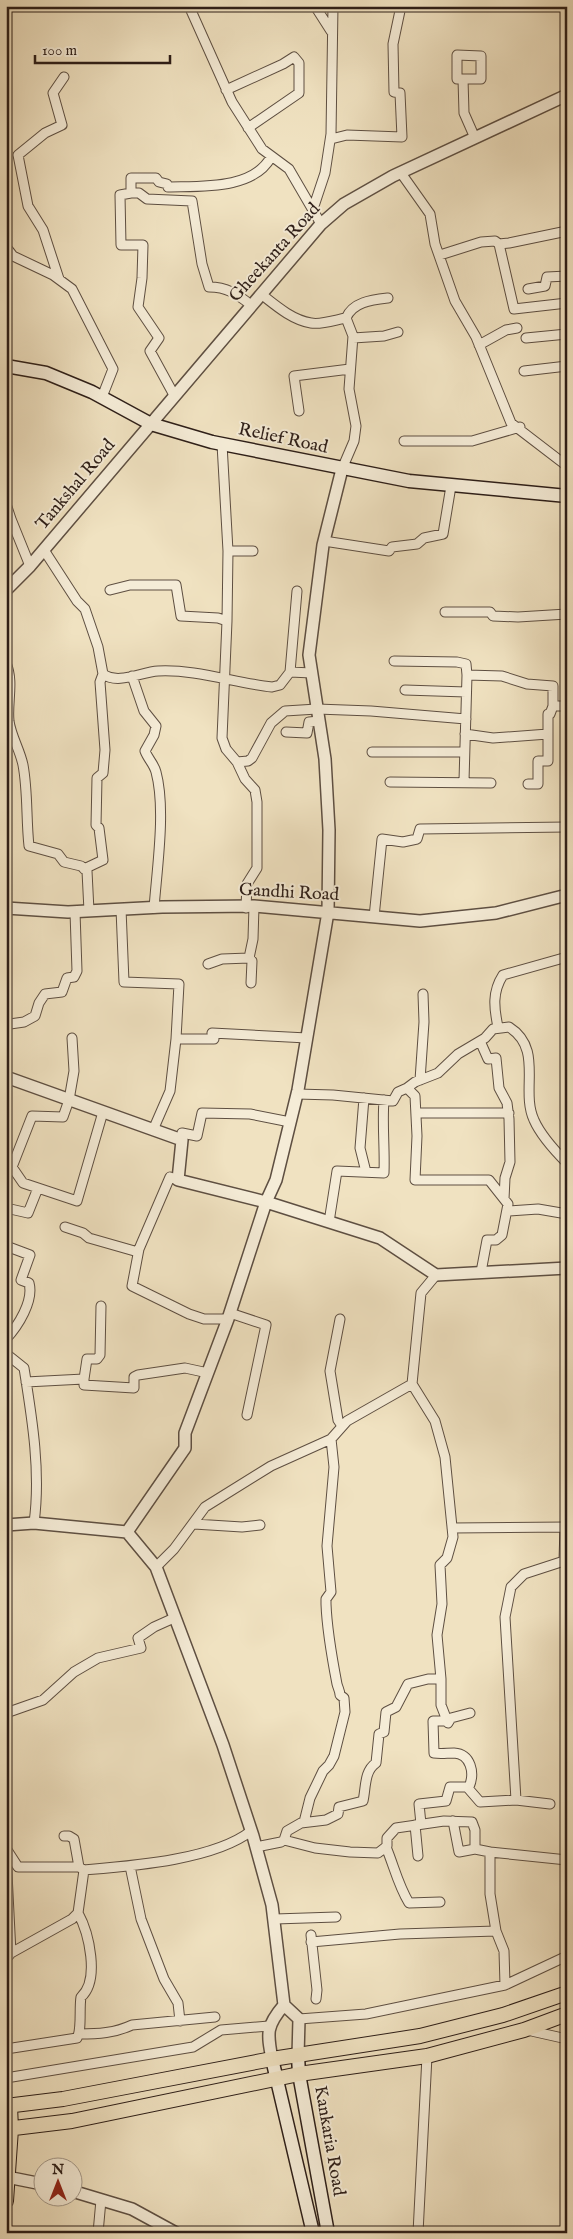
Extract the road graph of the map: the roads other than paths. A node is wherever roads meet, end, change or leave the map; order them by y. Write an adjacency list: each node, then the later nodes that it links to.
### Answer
1 (189, 6): 8 (street)
2 (315, 6): 5 (street)
3 (333, 6): 5 (street)
4 (401, 6): 12 (street)
5 (331, 31): 12 (street)
6 (64, 77): 23 (street)
7 (462, 79): 11 (street)
8 (226, 90): 10 (street); 10 (street)
9 (567, 95): 11 (street, Gheekanta Road)
10 (248, 128): 13 (street)
11 (475, 138): 14 (street, Gheekanta Road)
12 (330, 139): 16 (street)
13 (271, 157): 15 (street); 16 (street)
14 (401, 172): 17 (street, Gheekanta Road); 21 (street)
15 (131, 193): 28 (street); 40 (street)
16 (313, 209): 17 (street)
17 (321, 224): 25 (street, Gheekanta Road)
18 (567, 231): 19 (street)
19 (499, 244): 21 (street); 27 (street)
20 (6, 247): 23 (street)
21 (440, 255): 35 (street)
22 (567, 276): 24 (street)
23 (58, 279): 41 (street)
24 (528, 289)
25 (261, 294): 28 (street, Gheekanta Road); 29 (street)
26 (388, 298): 29 (street)
27 (567, 302)
28 (251, 305): 40 (street, Gheekanta Road)
29 (346, 318): 33 (street)
30 (517, 328): 35 (street)
31 (398, 332): 33 (street)
32 (567, 334): 34 (street)
33 (353, 338): 38 (street)
34 (526, 338)
35 (479, 345): 44 (street)
36 (6, 366): 41 (main road, Relief Road)
37 (567, 366): 39 (street)
38 (350, 369): 42 (street); 48 (street)
39 (524, 371)
40 (174, 395): 43 (street, Gheekanta Road)
41 (102, 397): 43 (main road, Relief Road)
42 (299, 411)
43 (151, 424): 46 (main road, Relief Road); 54 (street, Tankshal Road)
44 (520, 428): 45 (street); 47 (street)
45 (404, 441)
46 (222, 444): 48 (main road, Relief Road); 55 (street)
47 (567, 466)
48 (342, 469): 49 (main road, Relief Road); 53 (street)
49 (451, 486): 50 (main road, Relief Road); 53 (street)
50 (567, 496)
51 (6, 504): 52 (street)
52 (9, 519): 57 (street)
53 (324, 541): 67 (street)
54 (44, 550): 57 (street, Tankshal Road); 68 (street)
55 (228, 550): 56 (street); 63 (street)
56 (253, 551)
57 (30, 566): 58 (street, Tankshal Road)
58 (6, 590)
59 (110, 590): 63 (street)
60 (297, 591): 66 (street)
61 (445, 612): 62 (street)
62 (567, 614)
63 (227, 621): 71 (street)
64 (394, 661): 70 (street)
65 (6, 663): 90 (street)
66 (290, 672): 67 (street); 71 (street)
67 (312, 673): 76 (street)
68 (103, 674): 69 (street); 90 (street)
69 (132, 676): 71 (street); 94 (street)
70 (466, 676): 73 (street); 74 (street)
71 (224, 680): 84 (street)
72 (405, 690): 73 (street)
73 (466, 692): 77 (street)
74 (553, 706): 75 (street); 81 (street)
75 (567, 706)
76 (317, 709): 77 (street); 78 (street); 84 (street)
77 (466, 719): 80 (street)
78 (319, 721): 79 (street); 98 (street)
79 (286, 732)
80 (465, 734): 81 (street); 83 (street)
81 (548, 734): 88 (street)
82 (372, 752): 83 (street)
83 (464, 752): 85 (street)
84 (237, 762): 92 (street)
85 (464, 781): 86 (street); 87 (street)
86 (390, 782)
87 (491, 783)
88 (528, 784)
89 (567, 827): 99 (street)
90 (84, 869): 96 (street)
91 (567, 895): 99 (street, Gandhi Road)
92 (250, 907): 94 (street, Gandhi Road); 98 (street, Gandhi Road); 101 (street)
93 (6, 908): 97 (street, Gandhi Road)
94 (154, 908): 95 (street, Gandhi Road)
95 (120, 909): 96 (street, Gandhi Road); 109 (street)
96 (89, 911): 97 (street, Gandhi Road)
97 (75, 912): 105 (street)
98 (328, 912): 99 (street, Gandhi Road); 108 (street)
99 (374, 917)
100 (567, 957): 106 (street)
101 (249, 958): 102 (street); 103 (street)
102 (208, 964)
103 (251, 983)
104 (423, 994): 112 (street)
105 (6, 1027)
106 (498, 1027): 110 (street); 124 (street)
107 (72, 1038): 116 (street)
108 (306, 1038): 109 (street); 114 (street)
109 (176, 1040): 122 (street)
110 (480, 1041): 112 (street); 120 (street)
111 (6, 1077): 116 (street)
112 (420, 1080): 113 (street)
113 (407, 1088): 117 (street); 119 (street)
114 (297, 1094): 115 (street); 121 (street)
115 (364, 1098): 117 (street); 125 (street)
116 (69, 1100): 118 (street); 127 (street)
117 (384, 1100): 125 (street)
118 (104, 1112): 122 (street); 127 (street)
119 (416, 1112): 120 (street); 128 (street)
120 (509, 1113): 128 (street)
121 (290, 1122): 123 (street); 129 (street)
122 (153, 1130): 123 (street)
123 (180, 1140): 126 (street)
124 (567, 1163)
125 (366, 1172): 133 (street)
126 (178, 1180): 129 (street); 136 (street)
127 (38, 1188): 130 (street)
128 (504, 1199): 131 (street)
129 (266, 1202): 133 (street); 141 (street)
130 (6, 1208)
131 (508, 1211): 132 (street); 138 (street)
132 (567, 1214)
133 (329, 1222): 139 (street)
134 (66, 1226): 136 (street)
135 (6, 1246): 143 (street)
136 (138, 1252): 141 (street)
137 (567, 1268): 138 (street)
138 (481, 1272): 139 (street)
139 (436, 1275): 148 (street)
140 (101, 1306): 146 (street)
141 (229, 1316): 145 (street); 149 (street)
142 (340, 1319): 150 (street)
143 (6, 1339)
144 (6, 1356): 147 (street)
145 (208, 1373): 146 (street); 158 (street)
146 (84, 1379): 147 (street)
147 (26, 1382): 152 (street)
148 (412, 1384): 150 (street); 157 (street)
149 (246, 1415)
150 (342, 1426): 151 (street)
151 (331, 1439): 153 (street); 169 (street)
152 (34, 1523): 154 (street); 158 (street)
153 (194, 1524): 155 (street); 159 (street)
154 (6, 1525)
155 (260, 1525)
156 (566, 1527): 157 (street); 166 (street)
157 (452, 1528): 161 (street)
158 (127, 1532): 159 (street)
159 (156, 1567): 160 (street)
160 (174, 1618): 162 (street); 171 (street)
161 (441, 1678): 164 (street); 169 (street)
162 (6, 1713)
163 (470, 1714): 164 (street)
164 (446, 1721): 165 (street)
165 (467, 1787): 166 (street); 170 (street)
166 (516, 1800): 167 (street)
167 (550, 1804)
168 (453, 1821): 170 (street); 177 (street); 177 (street)
169 (304, 1822): 173 (street)
170 (418, 1824): 175 (street); 180 (street)
171 (251, 1831): 174 (street); 182 (street)
172 (64, 1836): 183 (street)
173 (284, 1840): 174 (street); 175 (street)
174 (256, 1847): 187 (street)
175 (386, 1848): 184 (street)
176 (6, 1849): 183 (street)
177 (475, 1849): 178 (street)
178 (490, 1852): 181 (street); 188 (street)
179 (6, 1854): 189 (street)
180 (418, 1856)
181 (567, 1860)
182 (130, 1866): 183 (street); 198 (street)
183 (82, 1869): 185 (street)
184 (440, 1902)
185 (78, 1913): 189 (street); 201 (street)
186 (336, 1916): 187 (street)
187 (274, 1919): 194 (street)
188 (496, 1931): 191 (street); 193 (street)
189 (9, 1956)
190 (567, 1956): 191 (street)
191 (505, 1985): 197 (street)
192 (567, 1993): 204 (main road)
193 (316, 1999)
194 (284, 2005): 197 (street); 199 (street)
195 (567, 2014): 200 (main road)
196 (215, 2017): 198 (street)
197 (299, 2019): 204 (street)
198 (180, 2021): 201 (street)
199 (269, 2026): 206 (street); 208 (street)
200 (524, 2030): 202 (street); 205 (main road)
201 (79, 2034): 203 (street)
202 (567, 2040)
203 (6, 2049)
204 (298, 2056): 206 (main road); 207 (main road, Kankaria Road)
205 (427, 2056): 207 (main road); 221 (street)
206 (272, 2059): 209 (main road); 210 (main road)
207 (299, 2074): 209 (main road); 220 (main road, Kankaria Road)
208 (6, 2078)
209 (278, 2078): 211 (main road); 219 (main road)
210 (8, 2106): 211 (main road)
211 (9, 2129): 212 (main road)
212 (7, 2177): 213 (street); 216 (main road)
213 (32, 2182)
214 (82, 2194): 215 (street)
215 (101, 2200): 217 (street); 218 (street)
216 (6, 2201)
217 (98, 2233)
218 (176, 2233)
219 (313, 2233)
220 (328, 2233)
221 (418, 2233)

